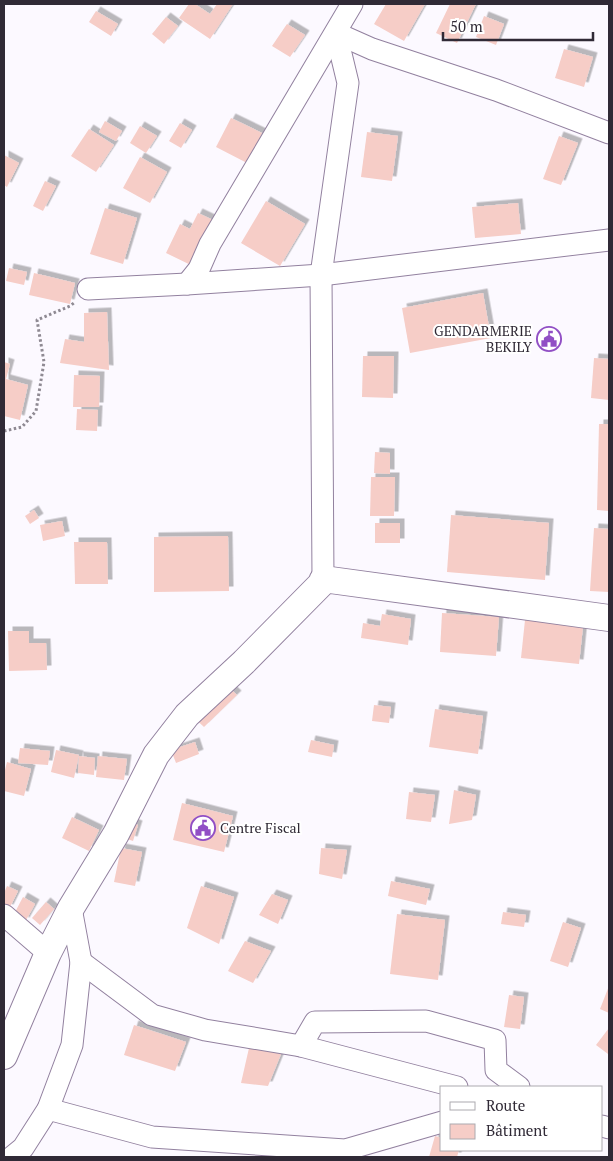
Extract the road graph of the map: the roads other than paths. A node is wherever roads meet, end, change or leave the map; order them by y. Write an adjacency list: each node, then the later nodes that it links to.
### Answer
1 (352, 4): 2 (street)
2 (336, 33): 3 (street); 5 (street); 6 (street)
3 (609, 133)
4 (609, 240): 5 (street)
5 (321, 275): 6 (street); 8 (street)
6 (187, 284): 7 (street)
7 (88, 289)
8 (323, 579): 9 (street); 10 (street)
9 (609, 618)
10 (72, 908): 12 (street); 13 (street)
11 (4, 915): 12 (street)
12 (48, 953): 15 (street)
13 (80, 962): 14 (street); 18 (street)
14 (301, 1046): 16 (street); 17 (street)
15 (4, 1056)
16 (453, 1086)
17 (518, 1086)
18 (48, 1109): 19 (street); 20 (street)
19 (440, 1123)
20 (17, 1153)

